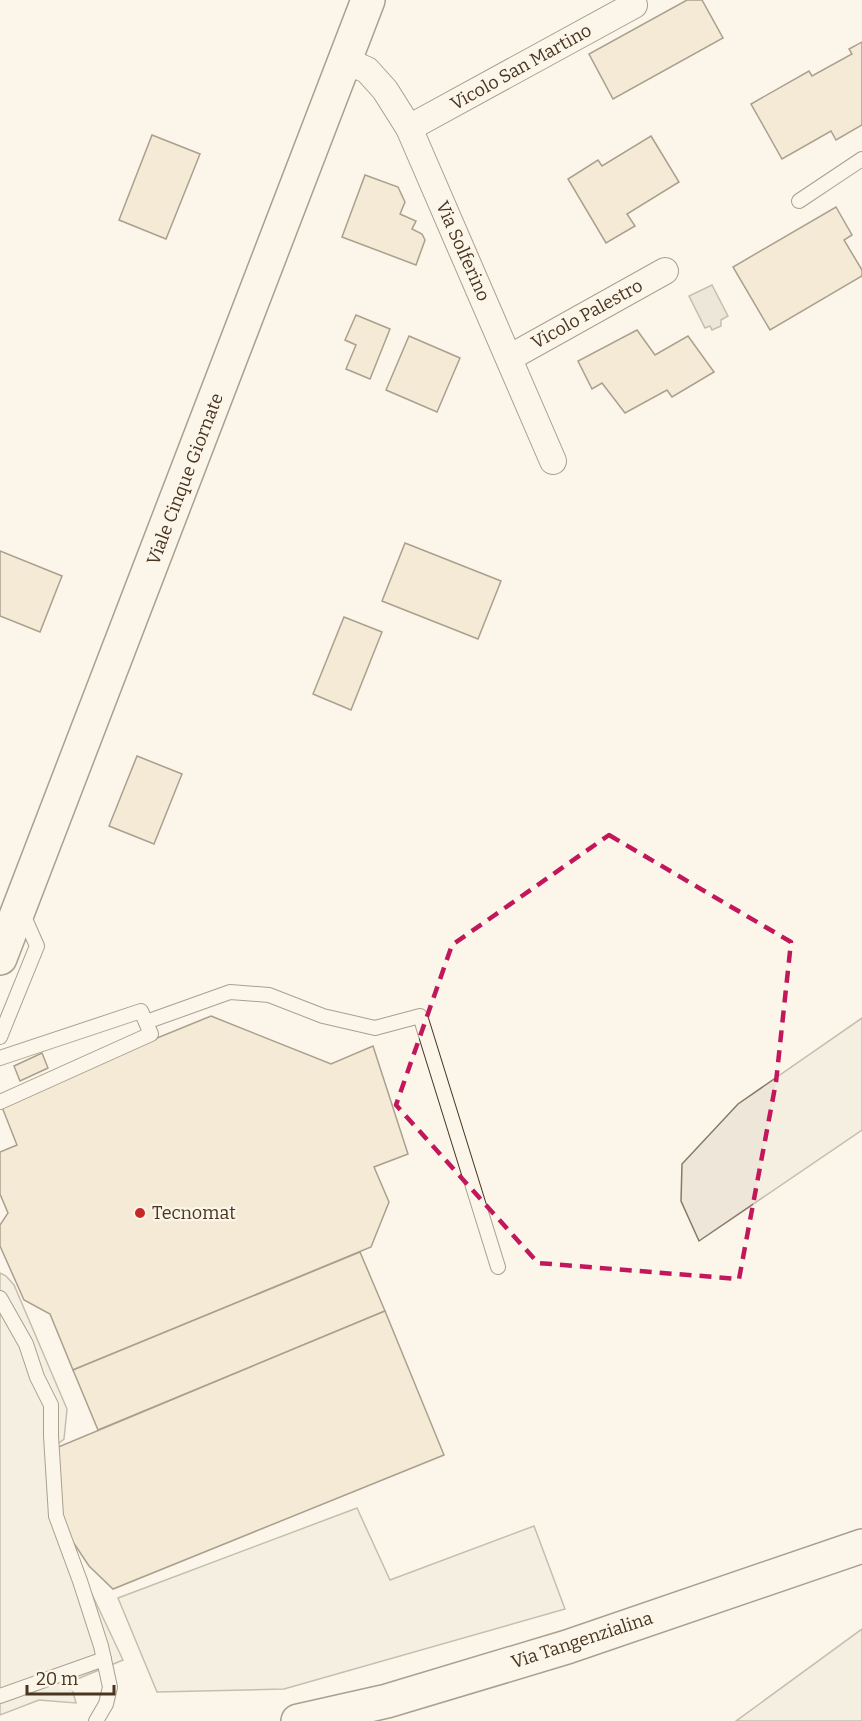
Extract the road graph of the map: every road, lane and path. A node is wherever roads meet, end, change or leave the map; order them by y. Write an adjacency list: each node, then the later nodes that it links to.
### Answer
1 (368, 0): 3 (main road, Viale Cinque Giornate)
2 (634, 5): 4 (street, Vicolo San Martino)
3 (346, 61): 4 (street, Via Solferino); 10 (main road, Viale Cinque Giornate)
4 (409, 128): 8 (street, Via Solferino)
5 (862, 159): 6 (lane)
6 (799, 201)
7 (664, 271): 8 (street, Vicolo Palestro)
8 (509, 358): 9 (street, Via Solferino)
9 (553, 461)
10 (20, 906): 11 (main road, Viale Cinque Giornate); 13 (lane)
11 (0, 958)
12 (146, 1022): 14 (lane); 15 (lane); 16 (lane)
13 (0, 1037)
14 (0, 1058)
15 (0, 1102)
16 (498, 1267)
17 (0, 1298): 19 (lane)
18 (862, 1546): 22 (main road, Via Tangenzialina)
19 (104, 1659): 20 (lane); 21 (lane)
20 (0, 1696)
21 (96, 1721)
22 (298, 1721)

